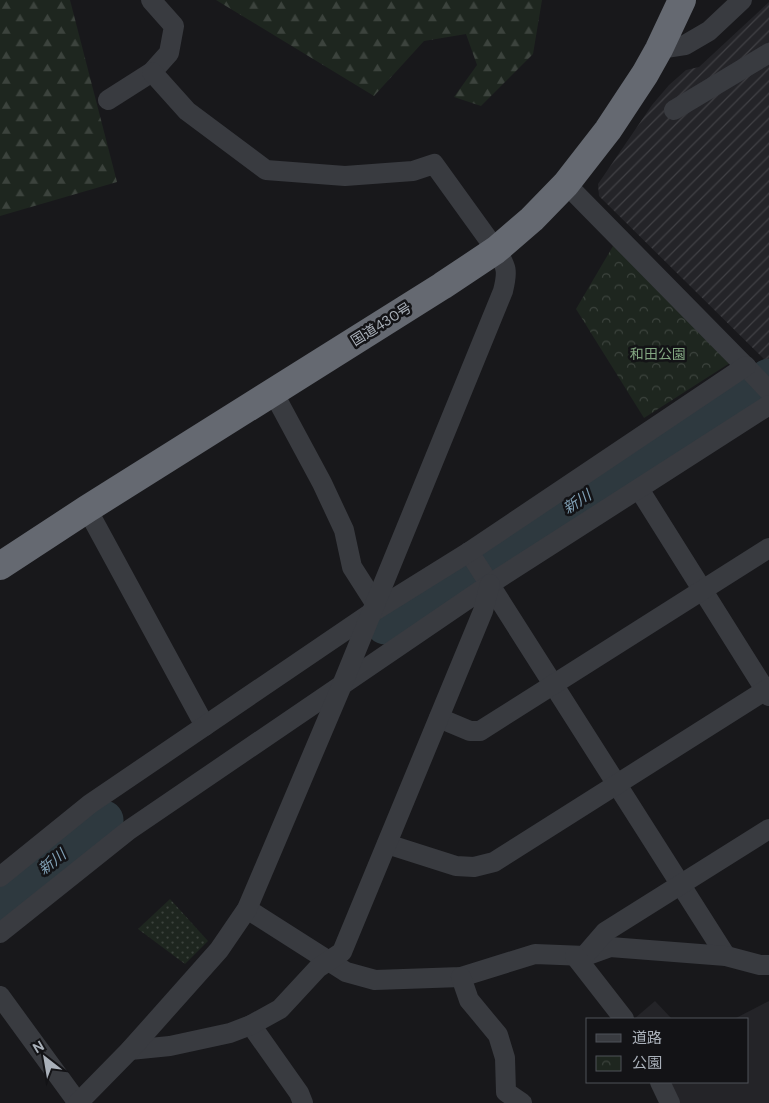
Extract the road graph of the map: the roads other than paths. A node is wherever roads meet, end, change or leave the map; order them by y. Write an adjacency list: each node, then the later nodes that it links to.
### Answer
1 (150, 0): 6 (street)
2 (682, 0): 4 (highway, 国道430号)
3 (742, 0): 4 (street)
4 (659, 49): 9 (highway, 国道430号)
5 (769, 53): 8 (street)
6 (152, 72): 7 (street); 10 (street)
7 (108, 100)
8 (674, 110)
9 (566, 184): 10 (highway, 国道430号); 11 (street)
10 (496, 250): 13 (highway, 国道430号); 22 (street)
11 (749, 369): 12 (street); 18 (street)
12 (769, 391)
13 (273, 392): 16 (highway, 国道430号); 22 (street)
14 (769, 405): 15 (street)
15 (639, 489): 20 (street); 21 (street)
16 (87, 509): 19 (highway, 国道430号); 27 (street)
17 (769, 548): 21 (street)
18 (471, 554): 20 (street); 22 (street)
19 (0, 566)
20 (487, 580): 23 (street); 24 (street); 26 (street)
21 (703, 590): 23 (street); 25 (street)
22 (373, 608): 24 (street); 27 (street)
23 (553, 684): 26 (street); 28 (street)
24 (342, 685): 33 (street); 34 (street)
25 (768, 691): 28 (street)
26 (439, 718): 30 (street)
27 (205, 726): 31 (street)
28 (617, 784): 30 (street); 32 (street)
29 (769, 829): 32 (street)
30 (387, 844): 37 (street)
31 (0, 877)
32 (680, 884): 35 (street); 36 (street)
33 (247, 909): 37 (street); 43 (street)
34 (0, 933)
35 (580, 956): 36 (street); 39 (street); 41 (street)
36 (726, 956): 38 (street)
37 (328, 961): 39 (street); 42 (street)
38 (769, 965)
39 (461, 977): 47 (street)
40 (0, 996): 45 (street)
41 (623, 1018)
42 (251, 1025): 43 (street); 46 (street)
43 (130, 1050): 45 (street)
44 (660, 1083): 48 (street)
45 (78, 1103)
46 (303, 1103)
47 (522, 1103)
48 (670, 1103)

